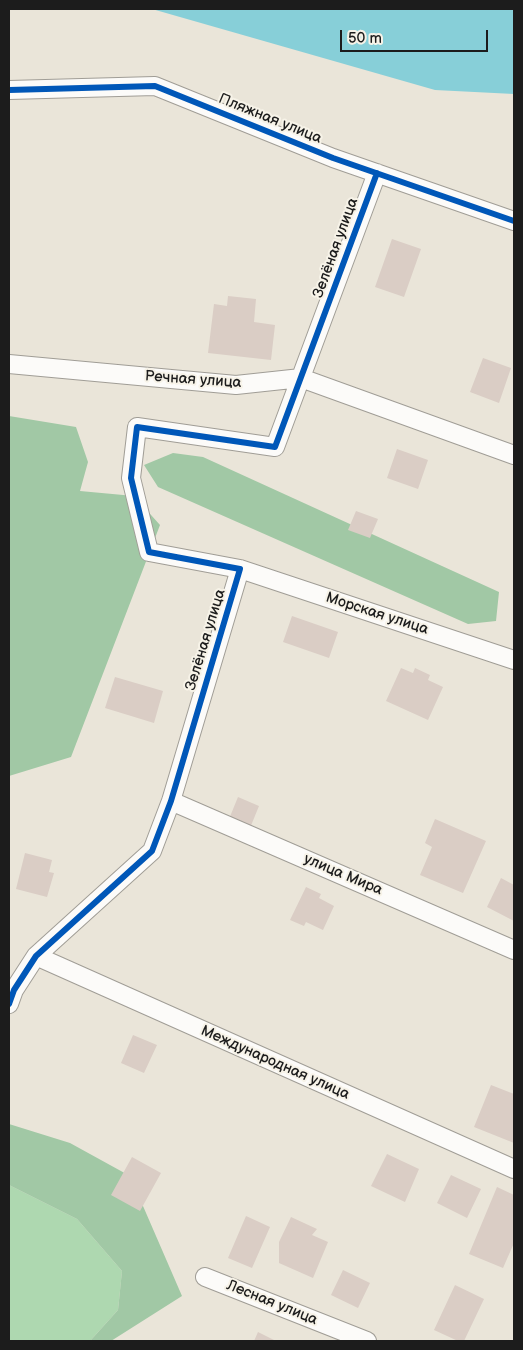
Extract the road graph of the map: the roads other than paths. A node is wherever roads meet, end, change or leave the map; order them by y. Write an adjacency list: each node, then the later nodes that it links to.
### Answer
1 (9, 90): 2 (street, Пляжная улица)
2 (377, 173): 3 (street, Пляжная улица); 5 (street, Зелёная улица)
3 (514, 221)
4 (9, 364): 5 (street, Речная улица)
5 (301, 378): 6 (street, Речная улица); 7 (street, Зелёная улица)
6 (514, 455)
7 (240, 569): 8 (street, Морская улица); 9 (street, Зелёная улица)
8 (514, 660)
9 (171, 801): 10 (street, улица Мира); 11 (street, Зелёная улица)
10 (514, 950)
11 (36, 956): 12 (street, Зелёная улица); 13 (street, Международная улица)
12 (9, 1004)
13 (514, 1169)
14 (205, 1277): 15 (street, Лесная улица)
15 (367, 1341)

